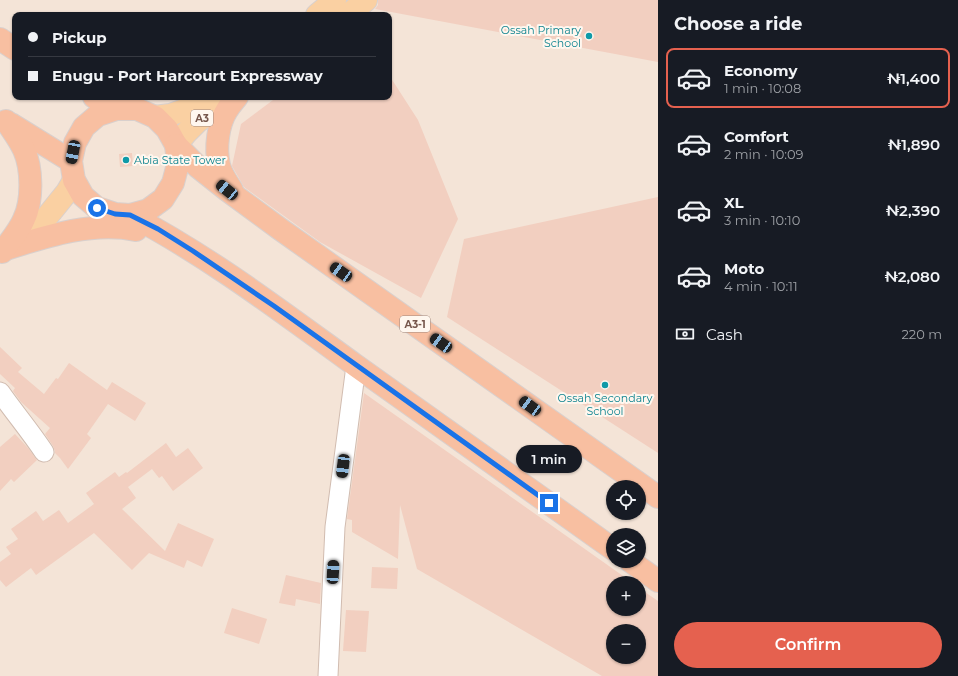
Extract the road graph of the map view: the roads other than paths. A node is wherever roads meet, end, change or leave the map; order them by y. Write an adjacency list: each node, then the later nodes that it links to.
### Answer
1 (335, 0): 3 (main road)
2 (366, 0): 4 (main road)
3 (321, 12)
4 (352, 12)
5 (0, 39): 6 (highway)
6 (12, 46)
7 (100, 100): 11 (highway, A3-1)
8 (202, 100): 12 (main road, A3)
9 (229, 100): 14 (main road, A3)
10 (235, 100): 16 (highway)
11 (116, 109): 12 (highway, A3-1); 15 (highway, A3-1)
12 (155, 117): 14 (highway, A3-1)
13 (3, 118): 15 (highway); 20 (highway)
14 (176, 145): 16 (highway, A3-1); 18 (highway, A3-1)
15 (73, 170): 17 (highway, A3-1); 19 (main road)
16 (239, 199): 25 (highway, A3-1)
17 (97, 208): 18 (highway, A3-1); 19 (main road)
18 (130, 215): 21 (highway, A3-1)
19 (46, 218): 20 (main road)
20 (2, 251): 21 (highway)
21 (205, 259): 22 (highway, A3-1)
22 (356, 366): 26 (highway, A3-1); 29 (street)
23 (0, 392): 24 (street)
24 (44, 452)
25 (658, 497)
26 (606, 544)
27 (640, 568): 28 (highway)
28 (658, 581)
29 (328, 676)

